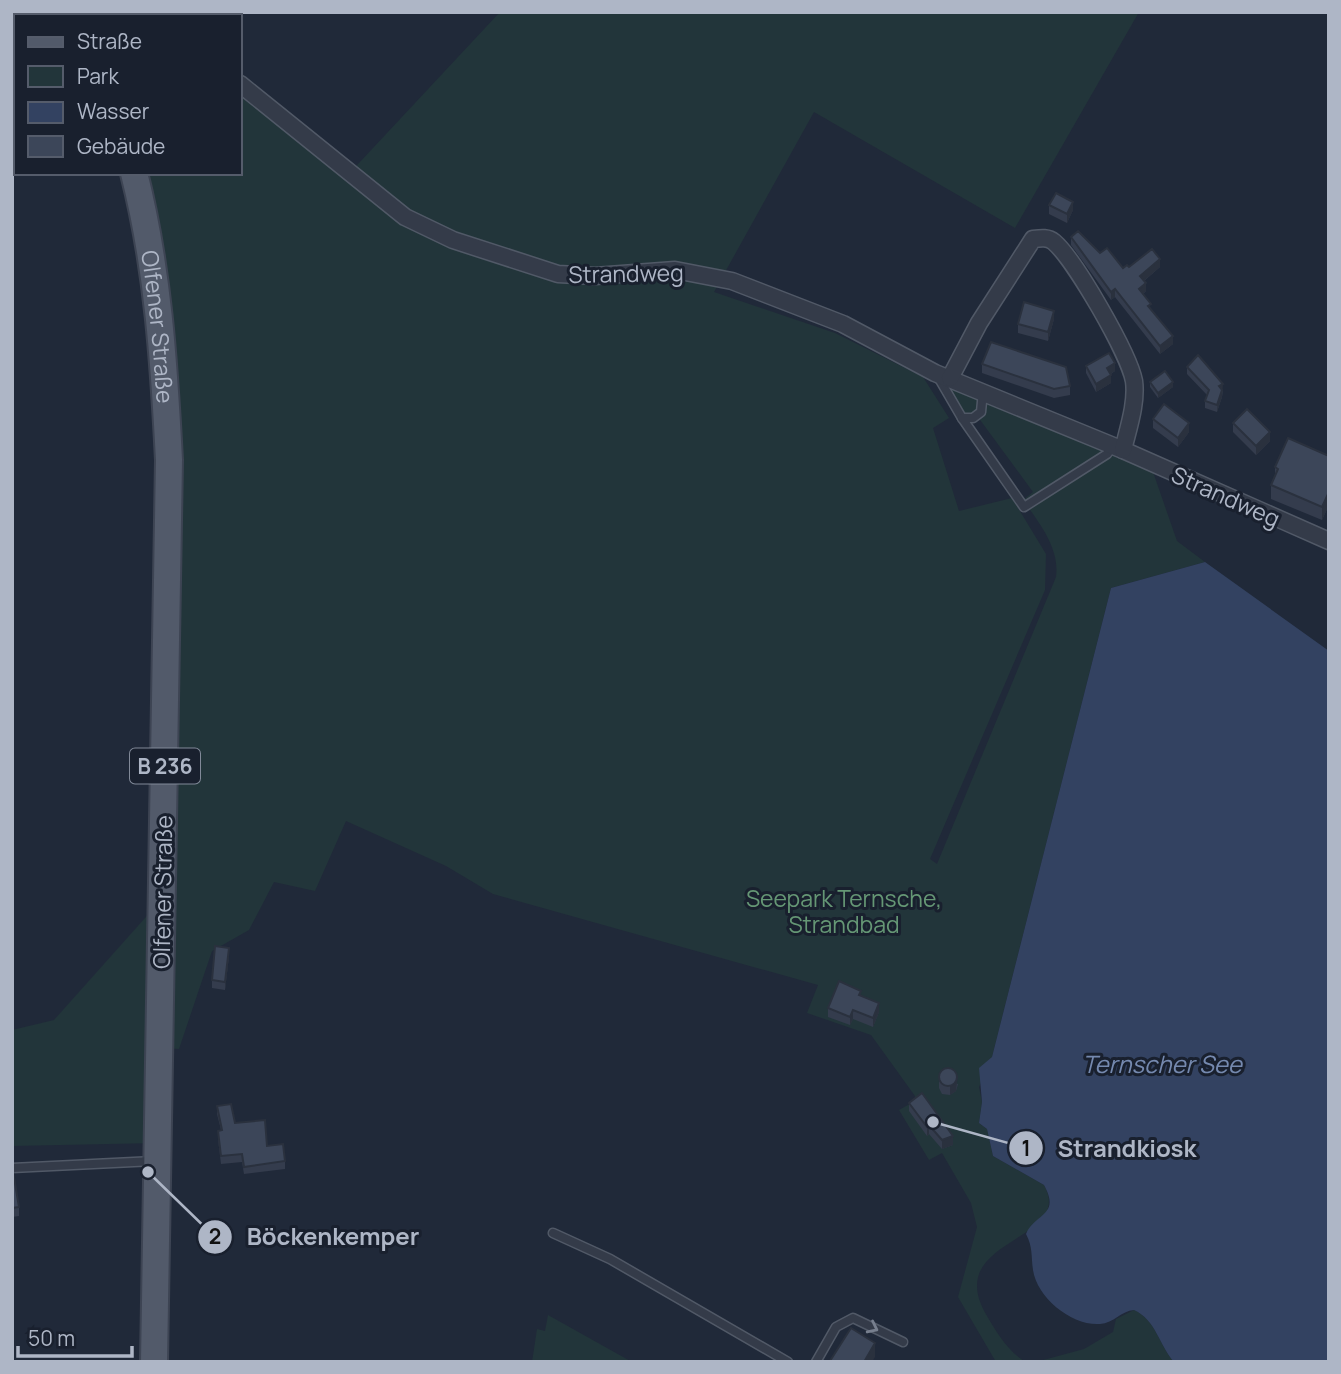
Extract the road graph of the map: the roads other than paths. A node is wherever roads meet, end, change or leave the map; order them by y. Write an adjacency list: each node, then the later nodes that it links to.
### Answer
1 (242, 86): 3 (street, Strandweg)
2 (134, 175): 8 (main road, Olfener Straße / B 236)
3 (943, 375): 4 (street, Strandweg); 5 (lane); 6 (street)
4 (983, 391): 5 (lane); 6 (street, Strandweg)
5 (962, 418): 6 (lane)
6 (1118, 448): 7 (street, Strandweg)
7 (1329, 541)
8 (157, 1161): 9 (lane); 12 (main road, Olfener Straße / B 236)
9 (12, 1168)
10 (554, 1233): 13 (lane)
11 (902, 1342): 14 (lane, one-way to 11)
12 (154, 1362)
13 (788, 1362)
14 (816, 1362)

